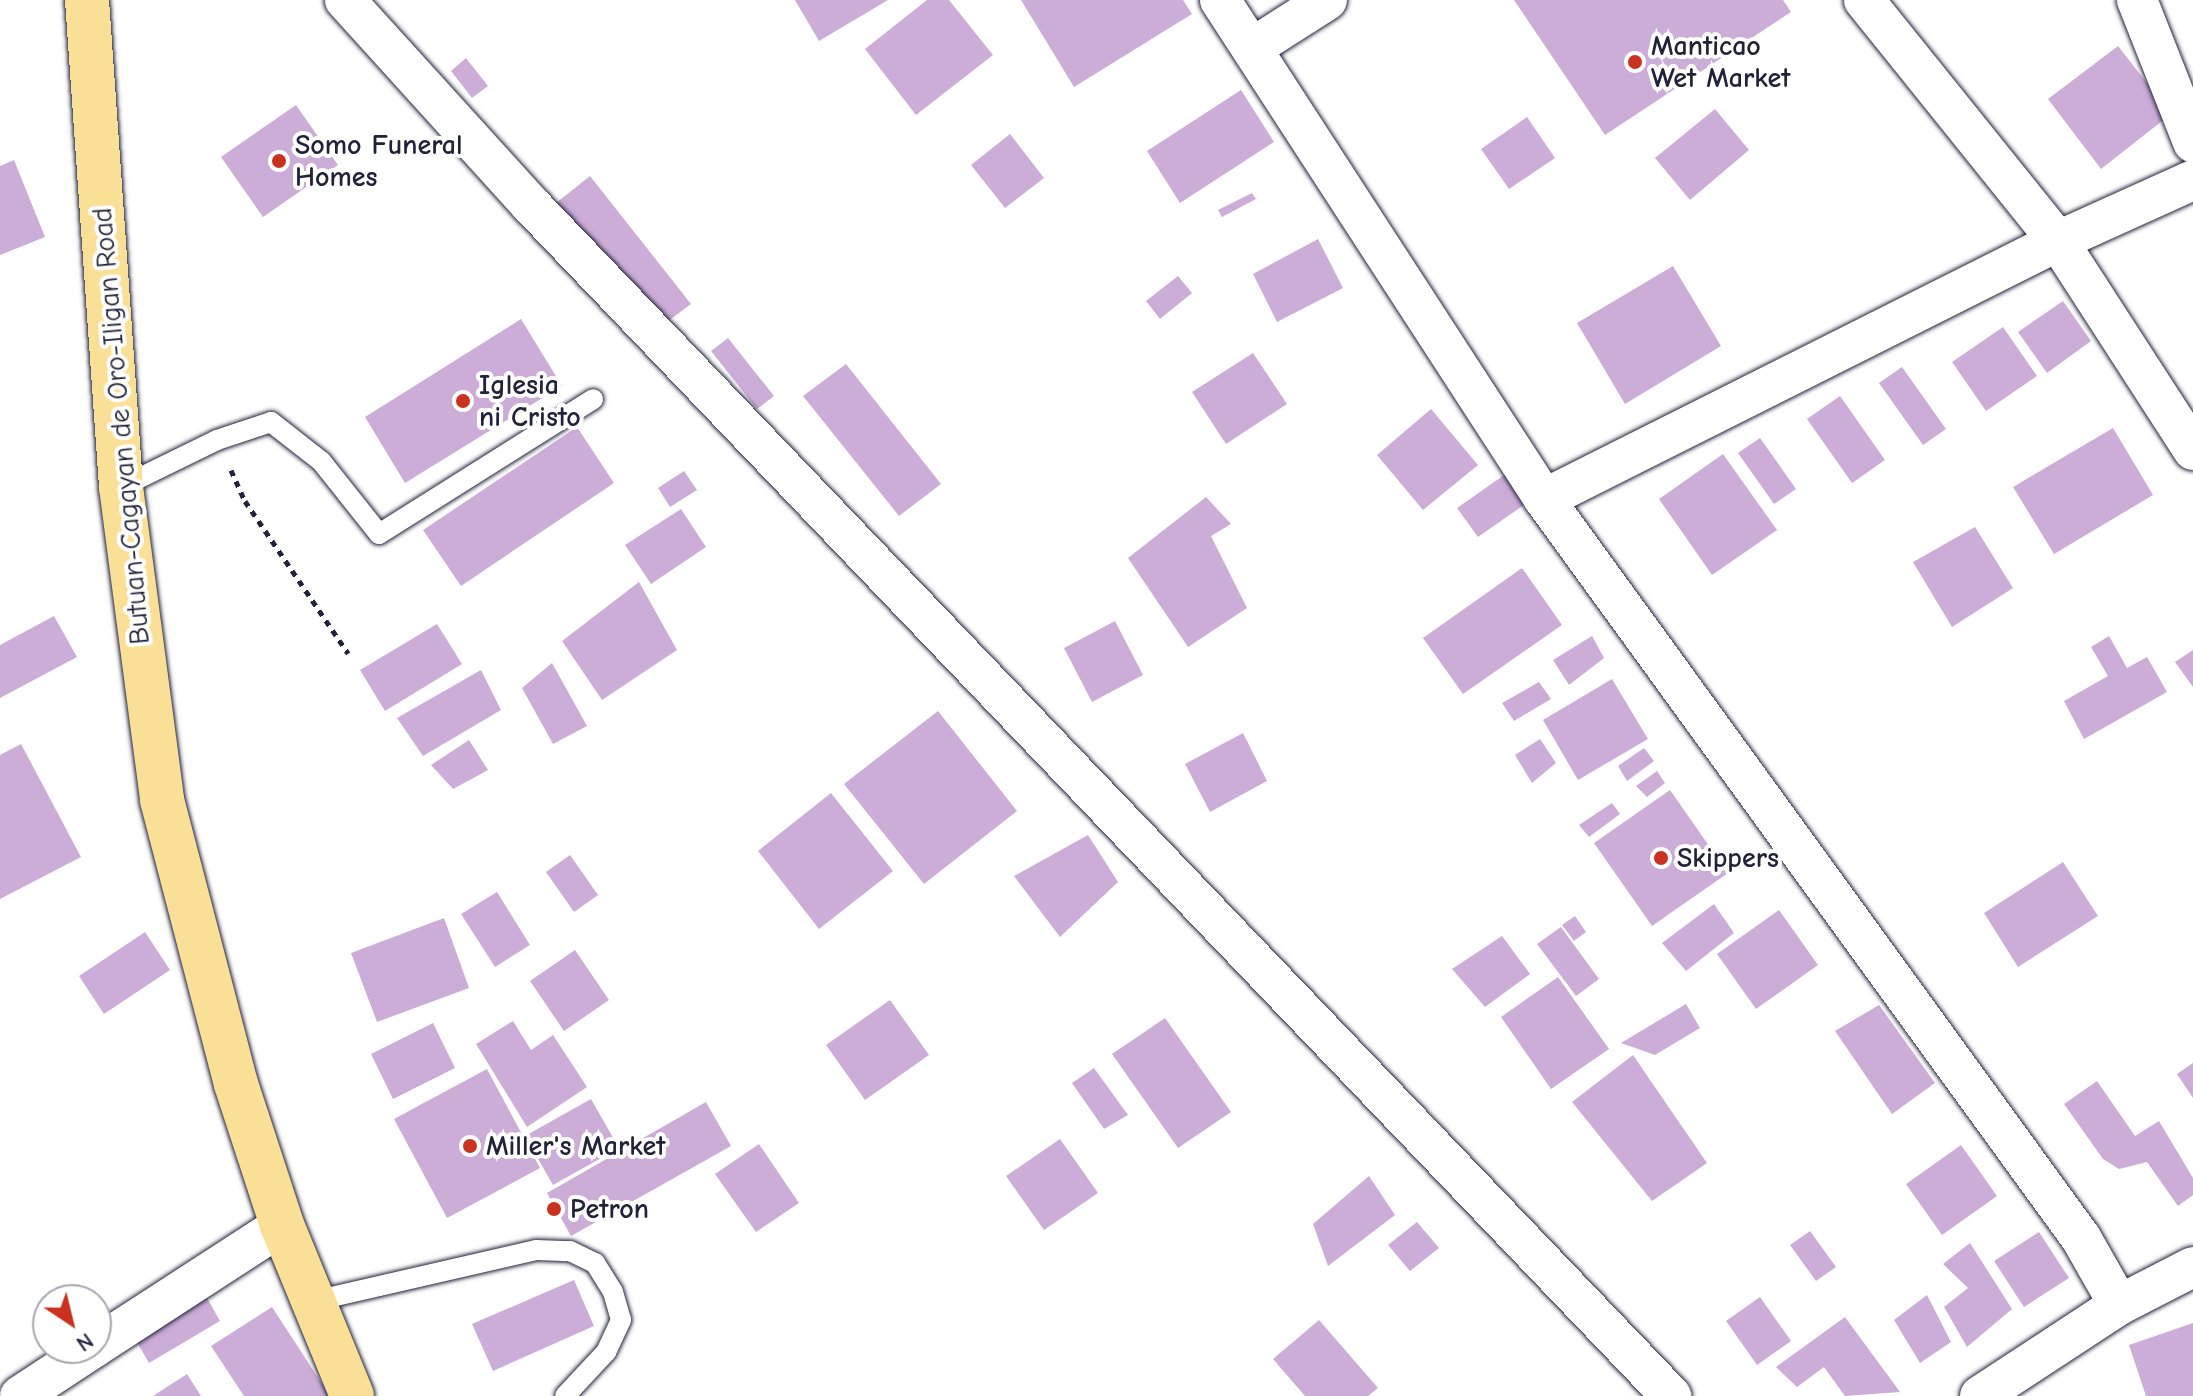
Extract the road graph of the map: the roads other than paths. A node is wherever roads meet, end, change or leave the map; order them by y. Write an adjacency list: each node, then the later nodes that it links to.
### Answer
1 (87, 0): 13 (highway, Butuan-Cagayan de Oro-Iligan Road)
2 (345, 0): 24 (street)
3 (1220, 0): 7 (street)
4 (1327, 0): 7 (street)
5 (1864, 0): 10 (street)
6 (2137, 0): 8 (street)
7 (1252, 48): 14 (street)
8 (2193, 142)
9 (2193, 180): 10 (street)
10 (2058, 241): 12 (street); 14 (street)
11 (593, 399): 13 (lane)
12 (2193, 450)
13 (121, 487): 15 (highway, Butuan-Cagayan de Oro-Iligan Road)
14 (1544, 499): 18 (street)
15 (282, 1225): 17 (highway, Butuan-Cagayan de Oro-Iligan Road); 19 (street)
16 (2193, 1267): 18 (street)
17 (314, 1301): 22 (highway, Butuan-Cagayan de Oro-Iligan Road); 23 (lane)
18 (2119, 1305): 25 (street)
19 (112, 1336)
20 (69, 1364): 21 (street)
21 (20, 1396)
22 (352, 1396)
23 (565, 1396)
24 (1671, 1396)
25 (1980, 1396)

